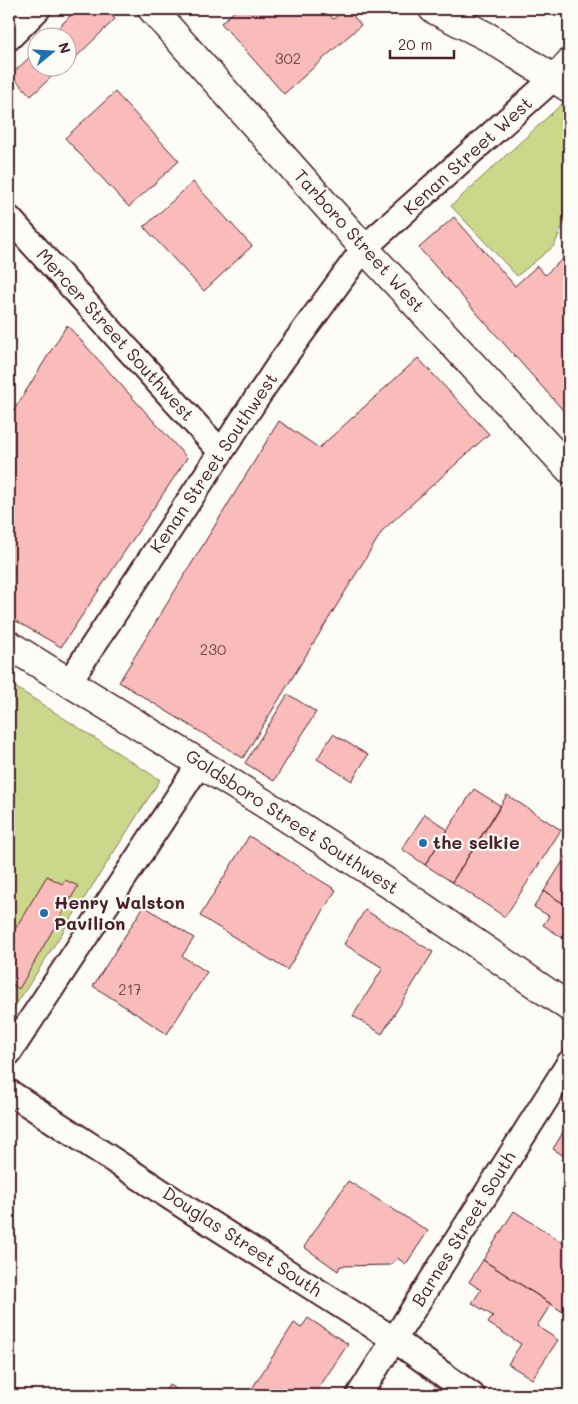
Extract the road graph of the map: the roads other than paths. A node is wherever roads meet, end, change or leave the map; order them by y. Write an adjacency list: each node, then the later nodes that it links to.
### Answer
1 (38, 9): 4 (street)
2 (152, 9): 7 (street, Tarboro Street West)
3 (433, 9): 5 (street)
4 (9, 38)
5 (564, 76): 7 (street, Kenan Street West)
6 (9, 218): 8 (street, Mercer Street Southwest)
7 (364, 248): 8 (street, Kenan Street Southwest); 9 (street, Tarboro Street West)
8 (221, 452): 11 (street, Kenan Street Southwest)
9 (569, 469)
10 (9, 645): 11 (street, Goldsboro Street Southwest)
11 (69, 682): 12 (street, Goldsboro Street Southwest)
12 (200, 763): 13 (street, Goldsboro Street Southwest); 14 (street)
13 (569, 1007)
14 (9, 1053)
15 (569, 1063): 17 (street, Barnes Street South)
16 (9, 1092): 17 (street, Douglas Street South)
17 (394, 1340): 18 (street, Barnes Street South); 19 (street, Douglas Street South)
18 (359, 1395)
19 (472, 1395)

